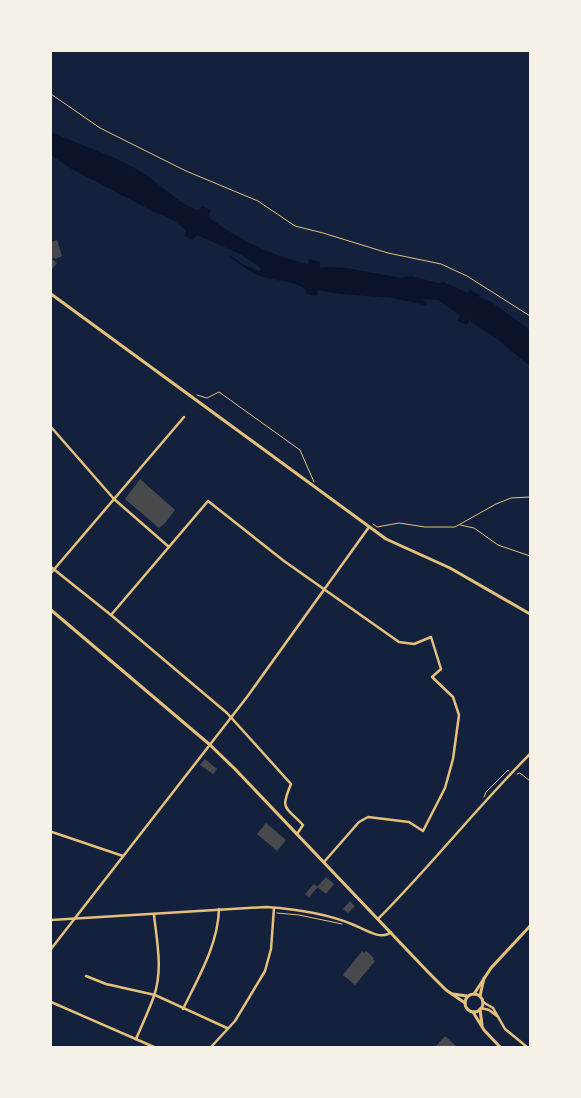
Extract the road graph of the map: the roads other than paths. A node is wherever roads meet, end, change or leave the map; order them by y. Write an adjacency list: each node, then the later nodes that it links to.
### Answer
1 (51, 94): 3 (lane)
2 (51, 295): 7 (street)
3 (530, 316)
4 (184, 417): 6 (street)
5 (51, 427): 6 (street)
6 (114, 499): 8 (street); 10 (street)
7 (369, 527): 12 (street); 14 (street)
8 (169, 547): 12 (street); 15 (street)
9 (51, 568): 10 (street)
10 (54, 570): 11 (street); 15 (street)
11 (51, 573)
12 (324, 588): 16 (street); 22 (street)
13 (51, 610): 17 (street)
14 (530, 614)
15 (111, 615): 16 (street)
16 (231, 718): 17 (street); 20 (street)
17 (209, 744): 20 (street); 21 (street)
18 (530, 754): 26 (street)
19 (52, 832): 21 (street)
20 (297, 834): 22 (street)
21 (123, 856): 28 (street)
22 (324, 862): 26 (street)
23 (274, 908): 24 (street); 30 (street); 47 (street)
24 (219, 909): 25 (street); 42 (street)
25 (154, 915): 28 (street); 36 (street)
26 (378, 919): 30 (street)
27 (51, 920): 28 (street)
28 (74, 920): 31 (street)
29 (530, 926): 32 (street)
30 (391, 932): 34 (street)
31 (51, 949)
32 (486, 975): 35 (street); 38 (street)
33 (86, 976): 36 (street)
34 (451, 993): 37 (street); 41 (street)
35 (474, 994): 37 (street); 38 (street)
36 (154, 995): 42 (street); 48 (street)
37 (467, 996): 41 (street)
38 (480, 996): 40 (street)
39 (51, 1002): 48 (street)
40 (483, 1002): 43 (street); 45 (street)
41 (464, 1003): 44 (street)
42 (183, 1009): 47 (street)
43 (480, 1009): 44 (street); 45 (street); 46 (street)
44 (473, 1012): 46 (street)
45 (499, 1017): 52 (street)
46 (482, 1027): 51 (street)
47 (227, 1028): 50 (street)
48 (136, 1039): 49 (street)
49 (154, 1047)
50 (212, 1047)
51 (500, 1047)
52 (527, 1047)

